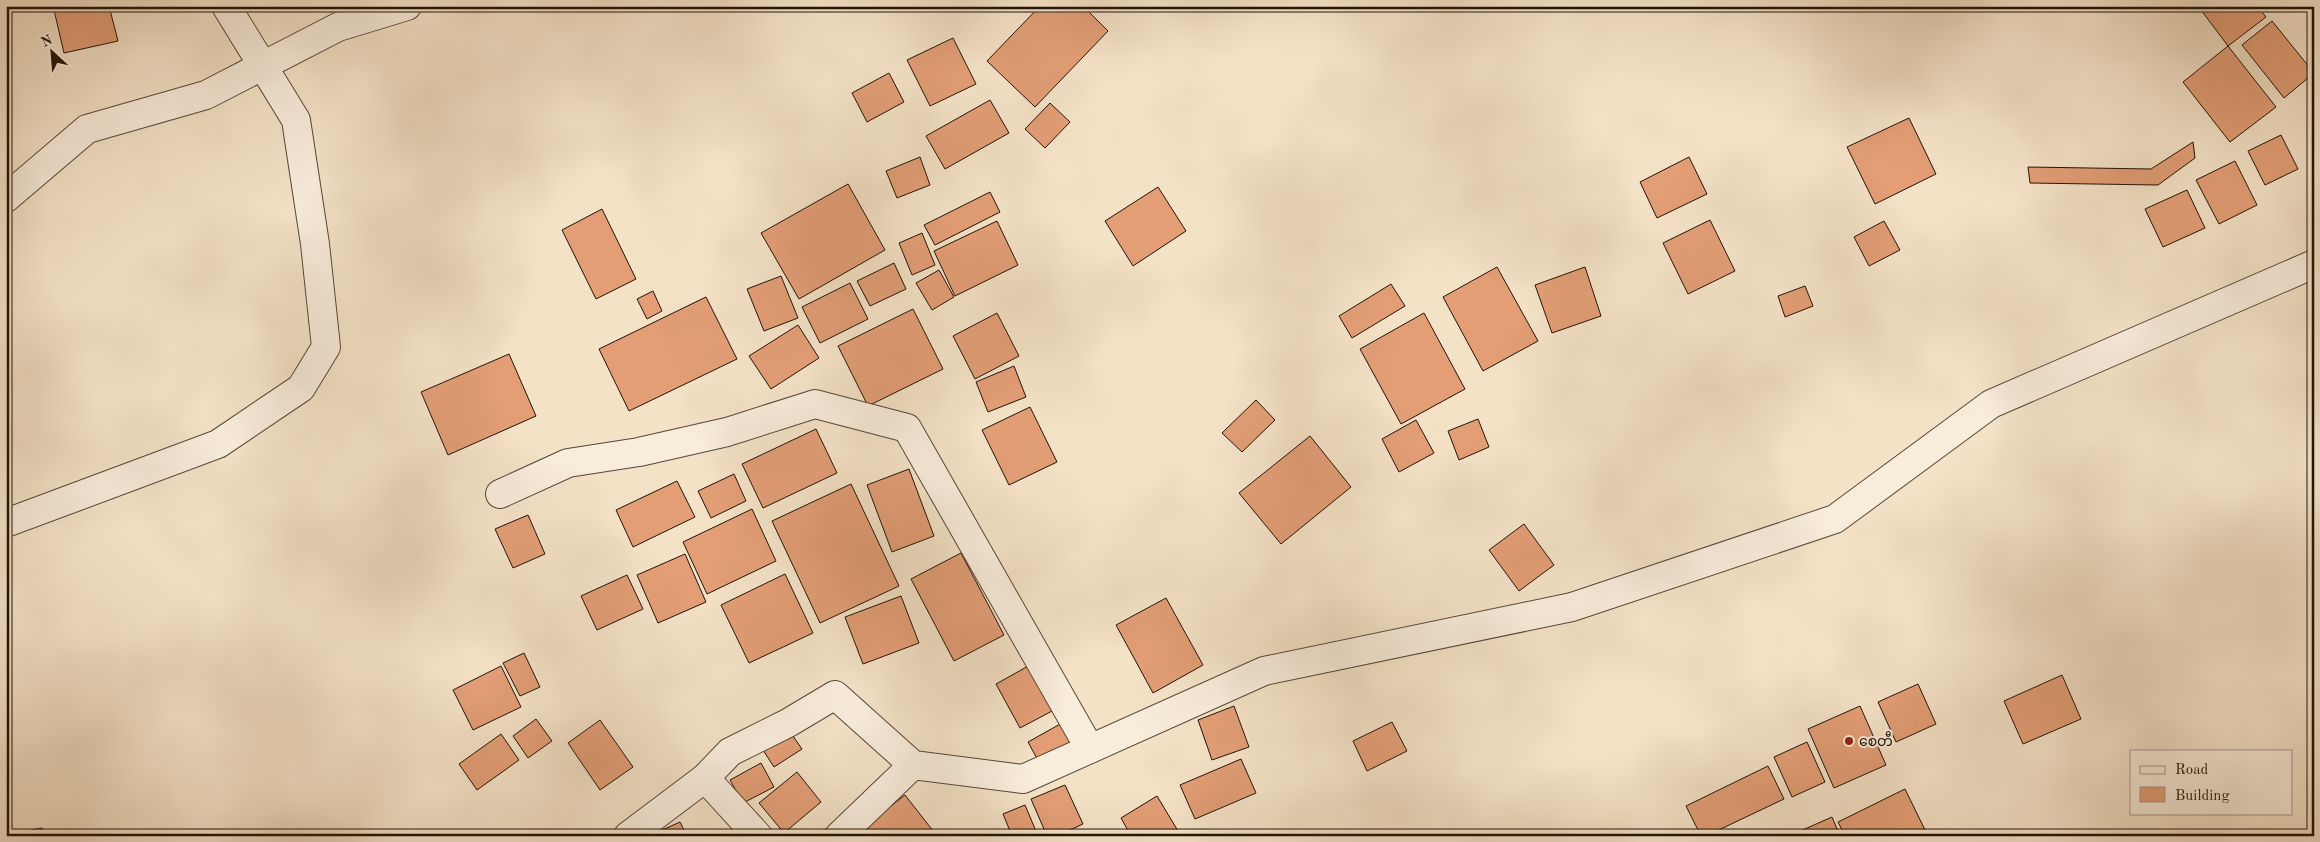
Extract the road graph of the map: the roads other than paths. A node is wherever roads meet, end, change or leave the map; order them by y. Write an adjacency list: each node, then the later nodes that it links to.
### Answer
1 (226, 6): 3 (street)
2 (407, 6): 3 (street)
3 (264, 65): 4 (street); 7 (street)
4 (6, 198)
5 (2314, 264): 8 (street)
6 (500, 494): 8 (street)
7 (6, 523)
8 (1090, 749): 9 (street)
9 (913, 765): 10 (street); 13 (street)
10 (705, 778): 11 (street); 12 (street)
11 (628, 836)
12 (758, 836)
13 (838, 836)

